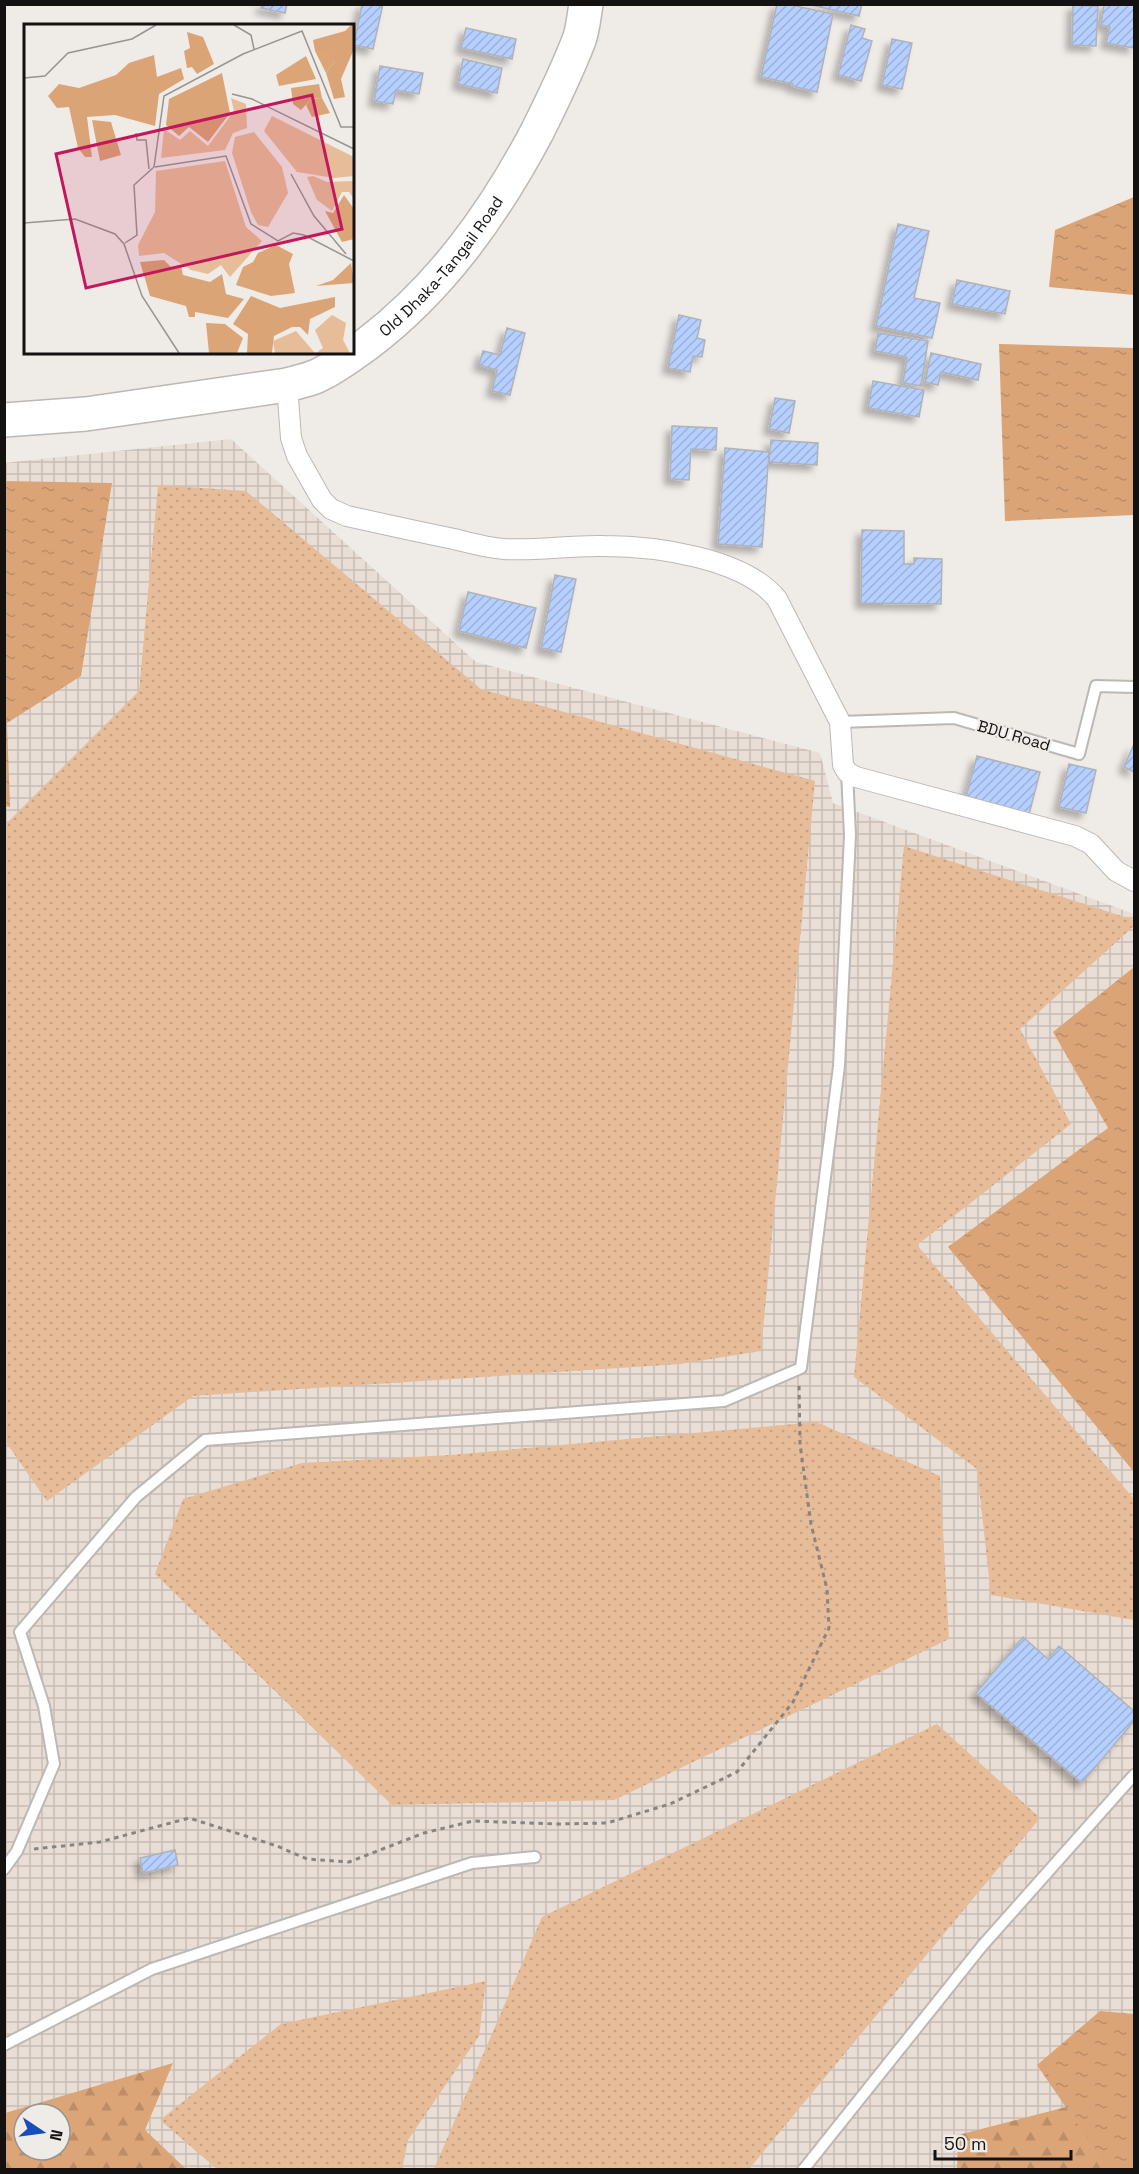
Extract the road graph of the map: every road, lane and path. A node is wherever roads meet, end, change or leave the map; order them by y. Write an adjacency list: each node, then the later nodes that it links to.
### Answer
1 (586, 4): 2 (highway, Old Dhaka-Tangail Road)
2 (354, 353)
3 (353, 354): 4 (highway, Old Dhaka-Tangail Road)
4 (287, 385): 5 (highway, Old Dhaka-Tangail Road); 7 (street)
5 (4, 420)
6 (1134, 687): 7 (lane, BDU Road)
7 (840, 722): 8 (street)
8 (847, 772): 9 (street); 10 (lane)
9 (1134, 881)
10 (801, 1368): 12 (lane); 12 (path)
11 (1134, 1775): 16 (lane)
12 (18, 1851): 14 (lane)
13 (535, 1857): 15 (lane)
14 (4, 1869)
15 (4, 2045)
16 (803, 2169)

